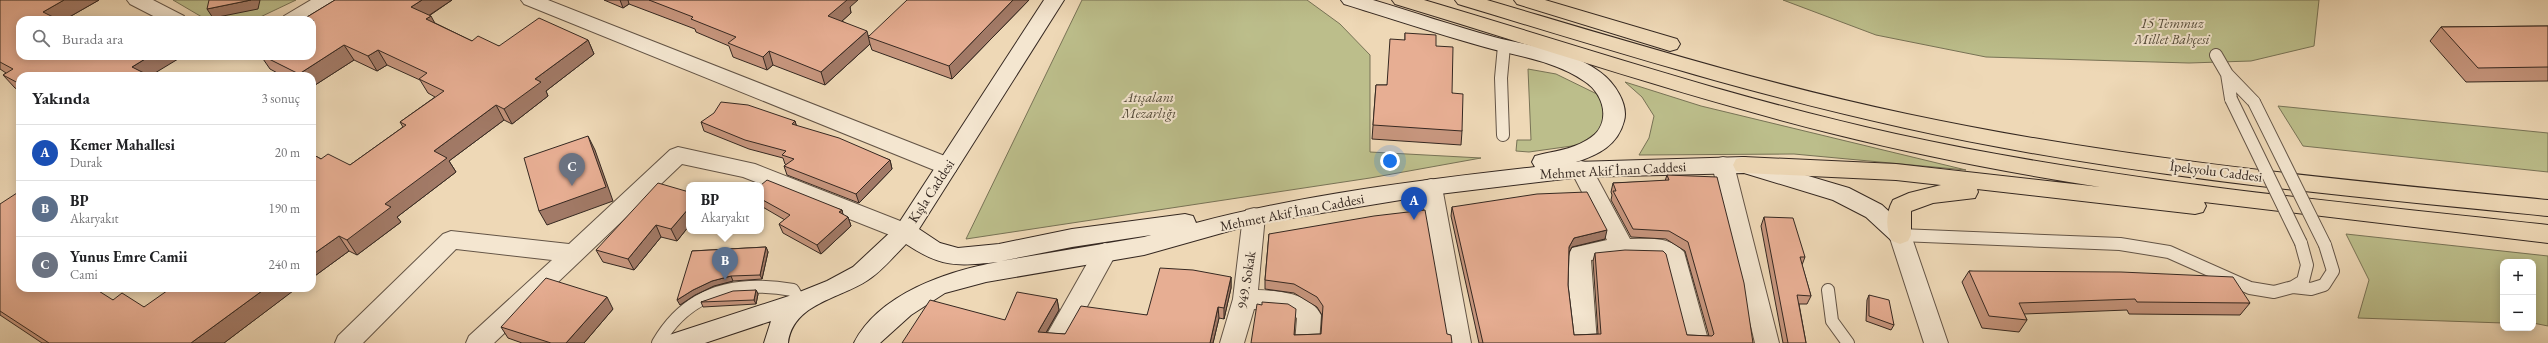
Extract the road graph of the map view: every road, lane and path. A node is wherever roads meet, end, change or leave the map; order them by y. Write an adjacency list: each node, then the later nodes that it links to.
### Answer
1 (137, 0): 9 (street)
2 (325, 0): 10 (street)
3 (531, 0): 17 (street)
4 (1054, 0): 17 (street, Kışla Caddesi)
5 (1351, 0): 11 (street)
6 (1402, 0): 24 (highway)
7 (1465, 0): 14 (highway)
8 (1524, 0): 14 (highway)
9 (169, 16)
10 (298, 16)
11 (1504, 46): 15 (lane); 19 (street)
12 (2216, 54): 13 (lane)
13 (2227, 74): 33 (lane, bridge); 33 (lane, bridge)
14 (1970, 134): 23 (highway, İpekyolu Caddesi)
15 (1503, 135)
16 (1733, 165): 18 (street, Mehmet Akif İnan Caddesi); 21 (highway); 29 (street, Mehmet Akif İnan Caddesi); 49 (street)
17 (947, 166): 27 (street, Kışla Caddesi)
18 (1581, 169): 19 (street, Mehmet Akif İnan Caddesi); 30 (street)
19 (1478, 181): 20 (street, Mehmet Akif İnan Caddesi)
20 (1431, 187): 26 (street, Mehmet Akif İnan Caddesi); 46 (street)
21 (2032, 188): 24 (highway); 29 (highway)
22 (2548, 196): 23 (highway)
23 (2464, 200): 25 (highway)
24 (2325, 208): 28 (highway)
25 (2548, 208)
26 (1254, 216): 27 (street); 31 (street, Mehmet Akif İnan Caddesi); 35 (street, 949. Sokak)
27 (905, 232): 32 (street); 36 (street, Kışla Caddesi)
28 (2548, 234)
29 (1900, 235): 33 (lane); 51 (street)
30 (1623, 248): 47 (street); 48 (street)
31 (1105, 252): 42 (street, Mehmet Akif İnan Caddesi); 43 (street)
32 (573, 253): 37 (street); 38 (street)
33 (2293, 287)
34 (1828, 290): 50 (lane)
35 (1245, 299): 44 (street, 949. Sokak); 45 (street)
36 (800, 302): 39 (lane); 40 (street); 41 (street, Kışla Caddesi)
37 (347, 343)
38 (478, 343)
39 (658, 343)
40 (675, 343)
41 (776, 343)
42 (866, 343)
43 (1054, 343)
44 (1232, 343)
45 (1307, 343)
46 (1459, 343)
47 (1584, 343)
48 (1697, 343)
49 (1767, 343)
50 (1848, 343)
51 (1936, 343)

